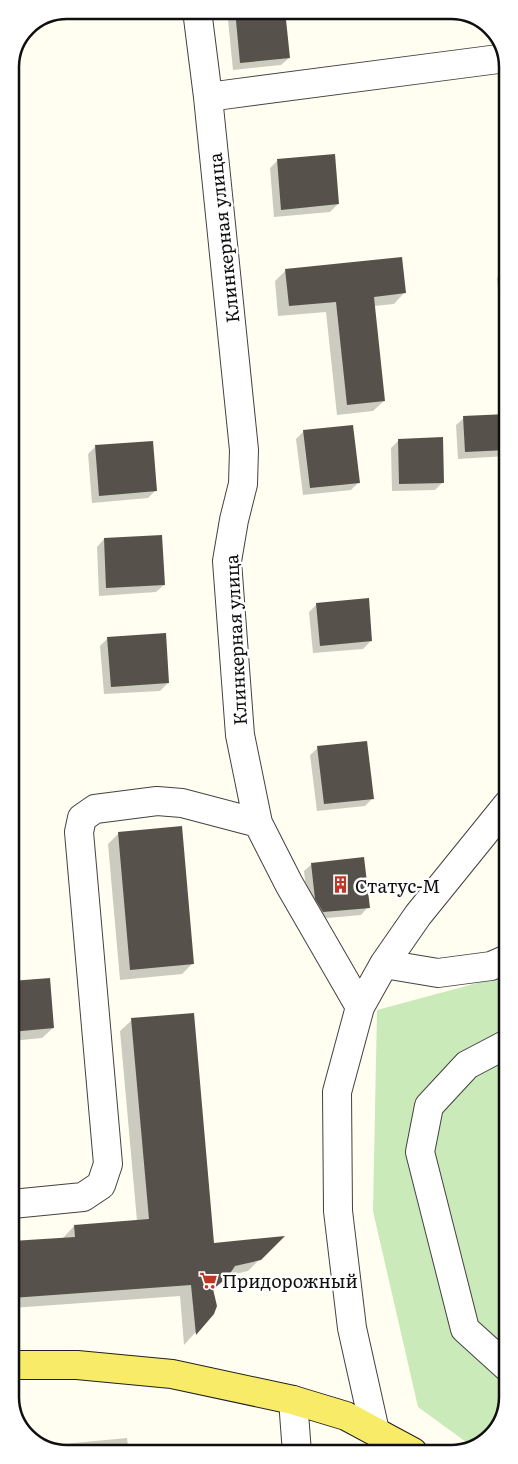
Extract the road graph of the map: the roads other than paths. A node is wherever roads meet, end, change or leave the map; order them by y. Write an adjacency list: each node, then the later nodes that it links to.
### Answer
1 (198, 19): 3 (street, Клинкерная улица)
2 (499, 59): 3 (street)
3 (208, 97): 5 (street, Клинкерная улица)
4 (499, 815): 7 (street)
5 (258, 823): 8 (street, Клинкерная улица); 10 (street)
6 (499, 962): 7 (street)
7 (384, 964): 8 (street)
8 (360, 1006): 14 (street)
9 (499, 1049): 11 (street)
10 (19, 1203)
11 (499, 1360)
12 (19, 1365): 13 (main road)
13 (294, 1400): 14 (main road); 15 (street)
14 (375, 1431): 16 (main road)
15 (297, 1445)
16 (400, 1445)

